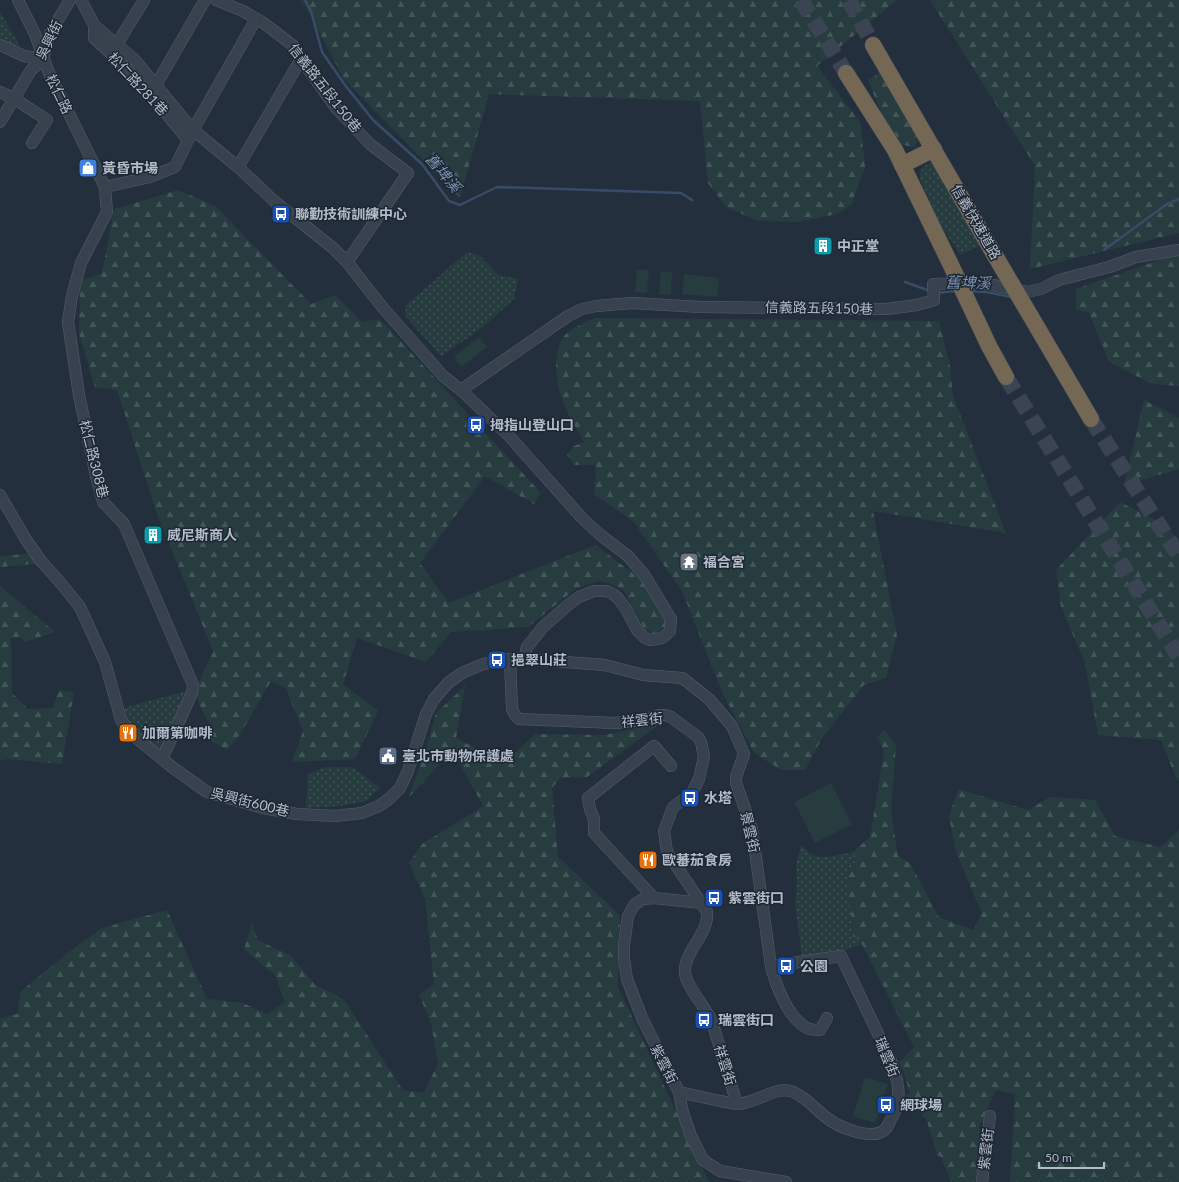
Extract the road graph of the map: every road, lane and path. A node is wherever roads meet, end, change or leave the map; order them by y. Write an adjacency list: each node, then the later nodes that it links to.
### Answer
1 (18, 0): 12 (street, 松仁路)
2 (70, 0): 12 (street, 吳興街)
3 (81, 0): 8 (street)
4 (144, 0): 9 (street)
5 (205, 0): 15 (street)
6 (216, 0): 7 (street, 信義路五段150巷)
7 (256, 19): 13 (street, 信義路五段150巷); 19 (street)
8 (94, 25): 9 (street); 19 (street, 松仁路281巷)
9 (117, 44): 15 (street)
10 (0, 45): 12 (street)
11 (873, 45): 21 (highway, 信義快速道路)
12 (43, 59): 17 (street, 吳興街); 24 (street, 松仁路)
13 (301, 59): 23 (street); 26 (street, 信義路五段150巷)
14 (846, 73): 22 (highway)
15 (156, 85): 19 (street)
16 (0, 92): 17 (street)
17 (14, 99): 18 (street, 吳興街); 20 (street)
18 (0, 122)
19 (191, 135): 23 (street); 24 (street)
20 (32, 142)
21 (934, 149): 22 (highway); 29 (highway, 信義快速道路, bridge)
22 (902, 165): 27 (highway, bridge)
23 (238, 167): 26 (street)
24 (105, 187): 33 (street, 松仁路308巷)
25 (1179, 250): 28 (street, 信義路五段150巷)
26 (347, 262): 28 (street)
27 (1006, 377)
28 (461, 390): 32 (street)
29 (1091, 419)
30 (0, 495): 33 (street, 吳興街600巷)
31 (510, 659): 32 (street, 景雲街); 33 (street, 吳興街600巷); 36 (street, 祥雲街)
32 (524, 659): 37 (street, 景雲街)
33 (162, 759)
34 (670, 766): 35 (street)
35 (654, 898): 36 (street, 紫雲街); 39 (street, 紫雲街)
36 (702, 904): 40 (street, 祥雲街)
37 (771, 966): 38 (street, 景雲街); 40 (street, 瑞雲街)
38 (827, 1018)
39 (679, 1092): 40 (street, 瑞雲街); 42 (street, 紫雲街)
40 (737, 1104)
41 (990, 1116): 43 (street, 紫雲街)
42 (786, 1182)
43 (982, 1182)

